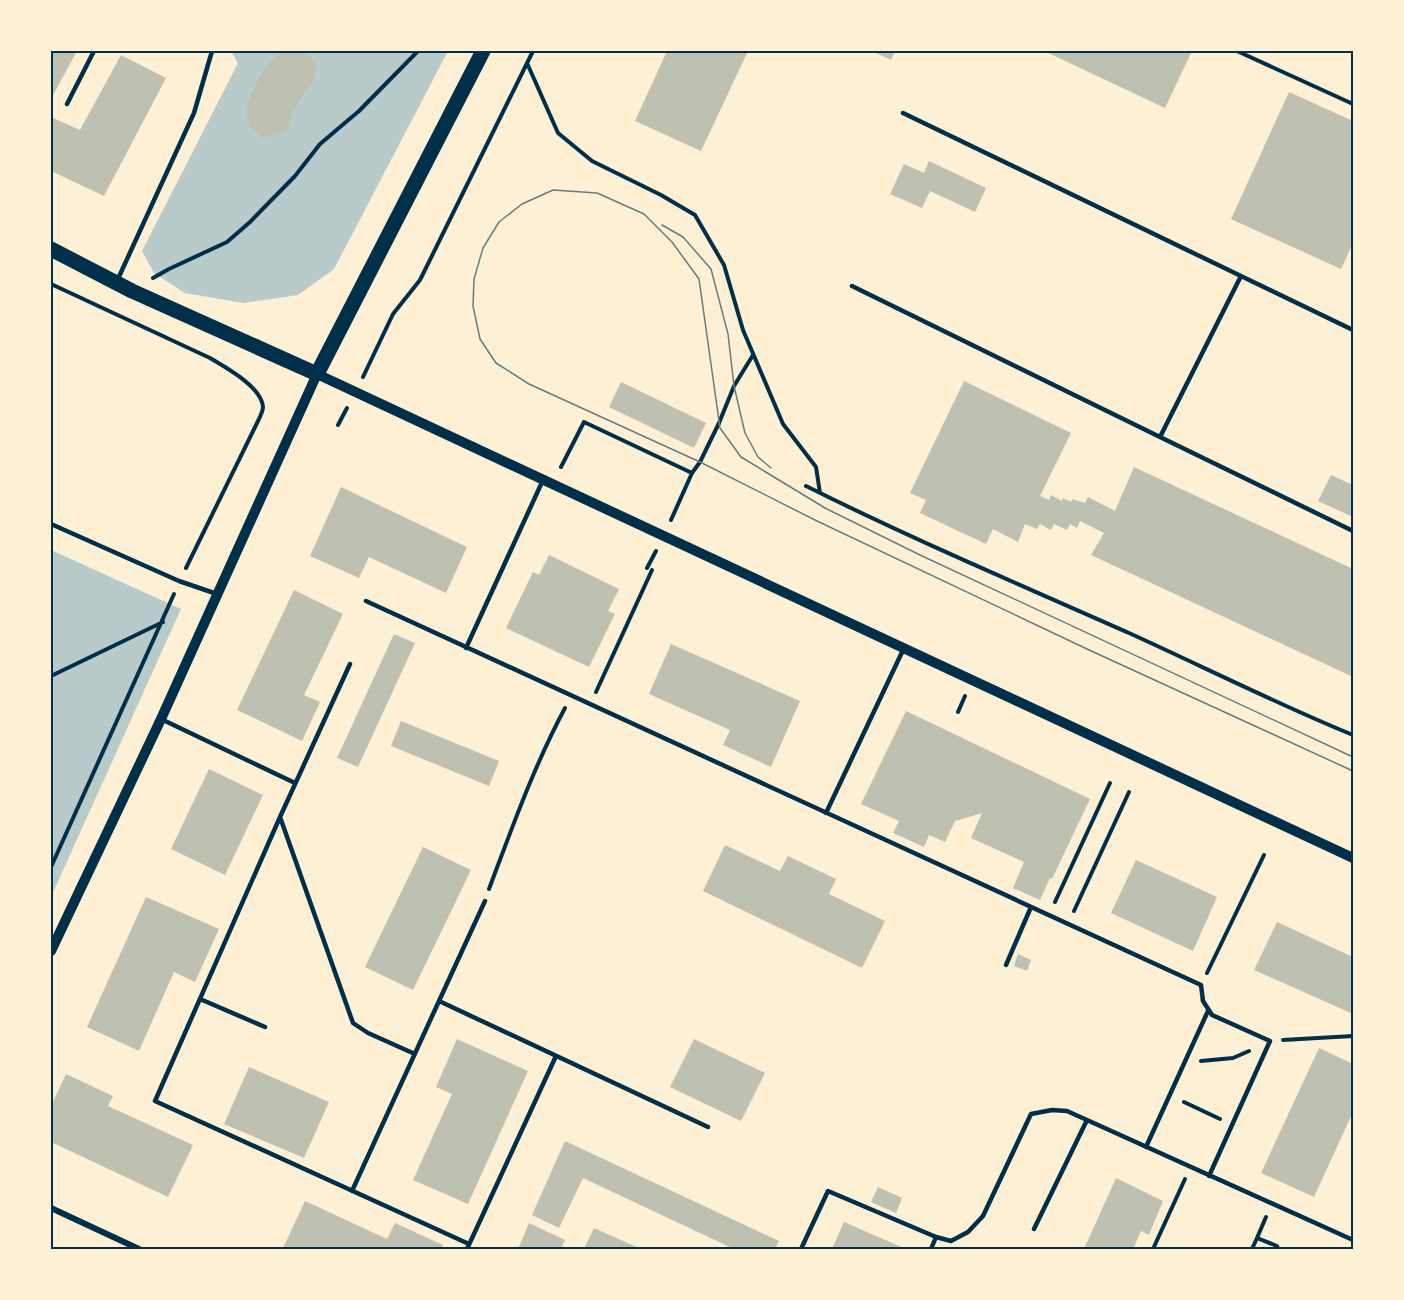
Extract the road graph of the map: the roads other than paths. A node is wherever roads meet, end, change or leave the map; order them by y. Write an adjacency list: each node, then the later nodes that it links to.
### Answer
1 (94, 51): 4 (lane)
2 (212, 51): 8 (lane)
3 (483, 51): 11 (main road)
4 (67, 104)
5 (903, 113): 7 (lane)
6 (51, 249): 8 (main road)
7 (1241, 276): 10 (lane); 12 (lane)
8 (116, 283): 11 (main road)
9 (852, 286): 12 (lane)
10 (1353, 330)
11 (317, 374): 13 (street); 16 (street)
12 (1160, 437): 15 (lane)
13 (548, 482): 18 (lane); 19 (street)
14 (51, 524): 16 (lane)
15 (1353, 531)
16 (217, 594): 21 (street)
17 (366, 601): 18 (lane)
18 (466, 648): 23 (lane)
19 (904, 648): 23 (lane); 25 (street)
20 (351, 664): 22 (lane)
21 (161, 719): 22 (lane); 28 (street)
22 (295, 783): 24 (lane)
23 (826, 813): 27 (lane)
24 (280, 818): 30 (lane); 34 (lane)
25 (1353, 858)
26 (485, 901): 31 (lane)
27 (1031, 907): 29 (lane); 32 (lane)
28 (51, 951)
29 (1006, 964)
30 (200, 999): 33 (lane); 40 (lane)
31 (439, 1001): 34 (lane); 35 (lane)
32 (1208, 1011): 38 (lane); 39 (lane)
33 (265, 1027)
34 (415, 1054): 40 (lane)
35 (556, 1056): 37 (lane); 45 (lane)
36 (1087, 1120): 38 (lane); 42 (lane); 43 (lane)
37 (708, 1128)
38 (1146, 1147): 39 (lane)
39 (1209, 1176): 44 (lane)
40 (352, 1191): 45 (lane)
41 (51, 1208): 46 (street)
42 (1034, 1229)
43 (936, 1237): 47 (lane); 48 (lane)
44 (1353, 1240)
45 (468, 1247)
46 (139, 1249)
47 (801, 1249)
48 (931, 1249)

